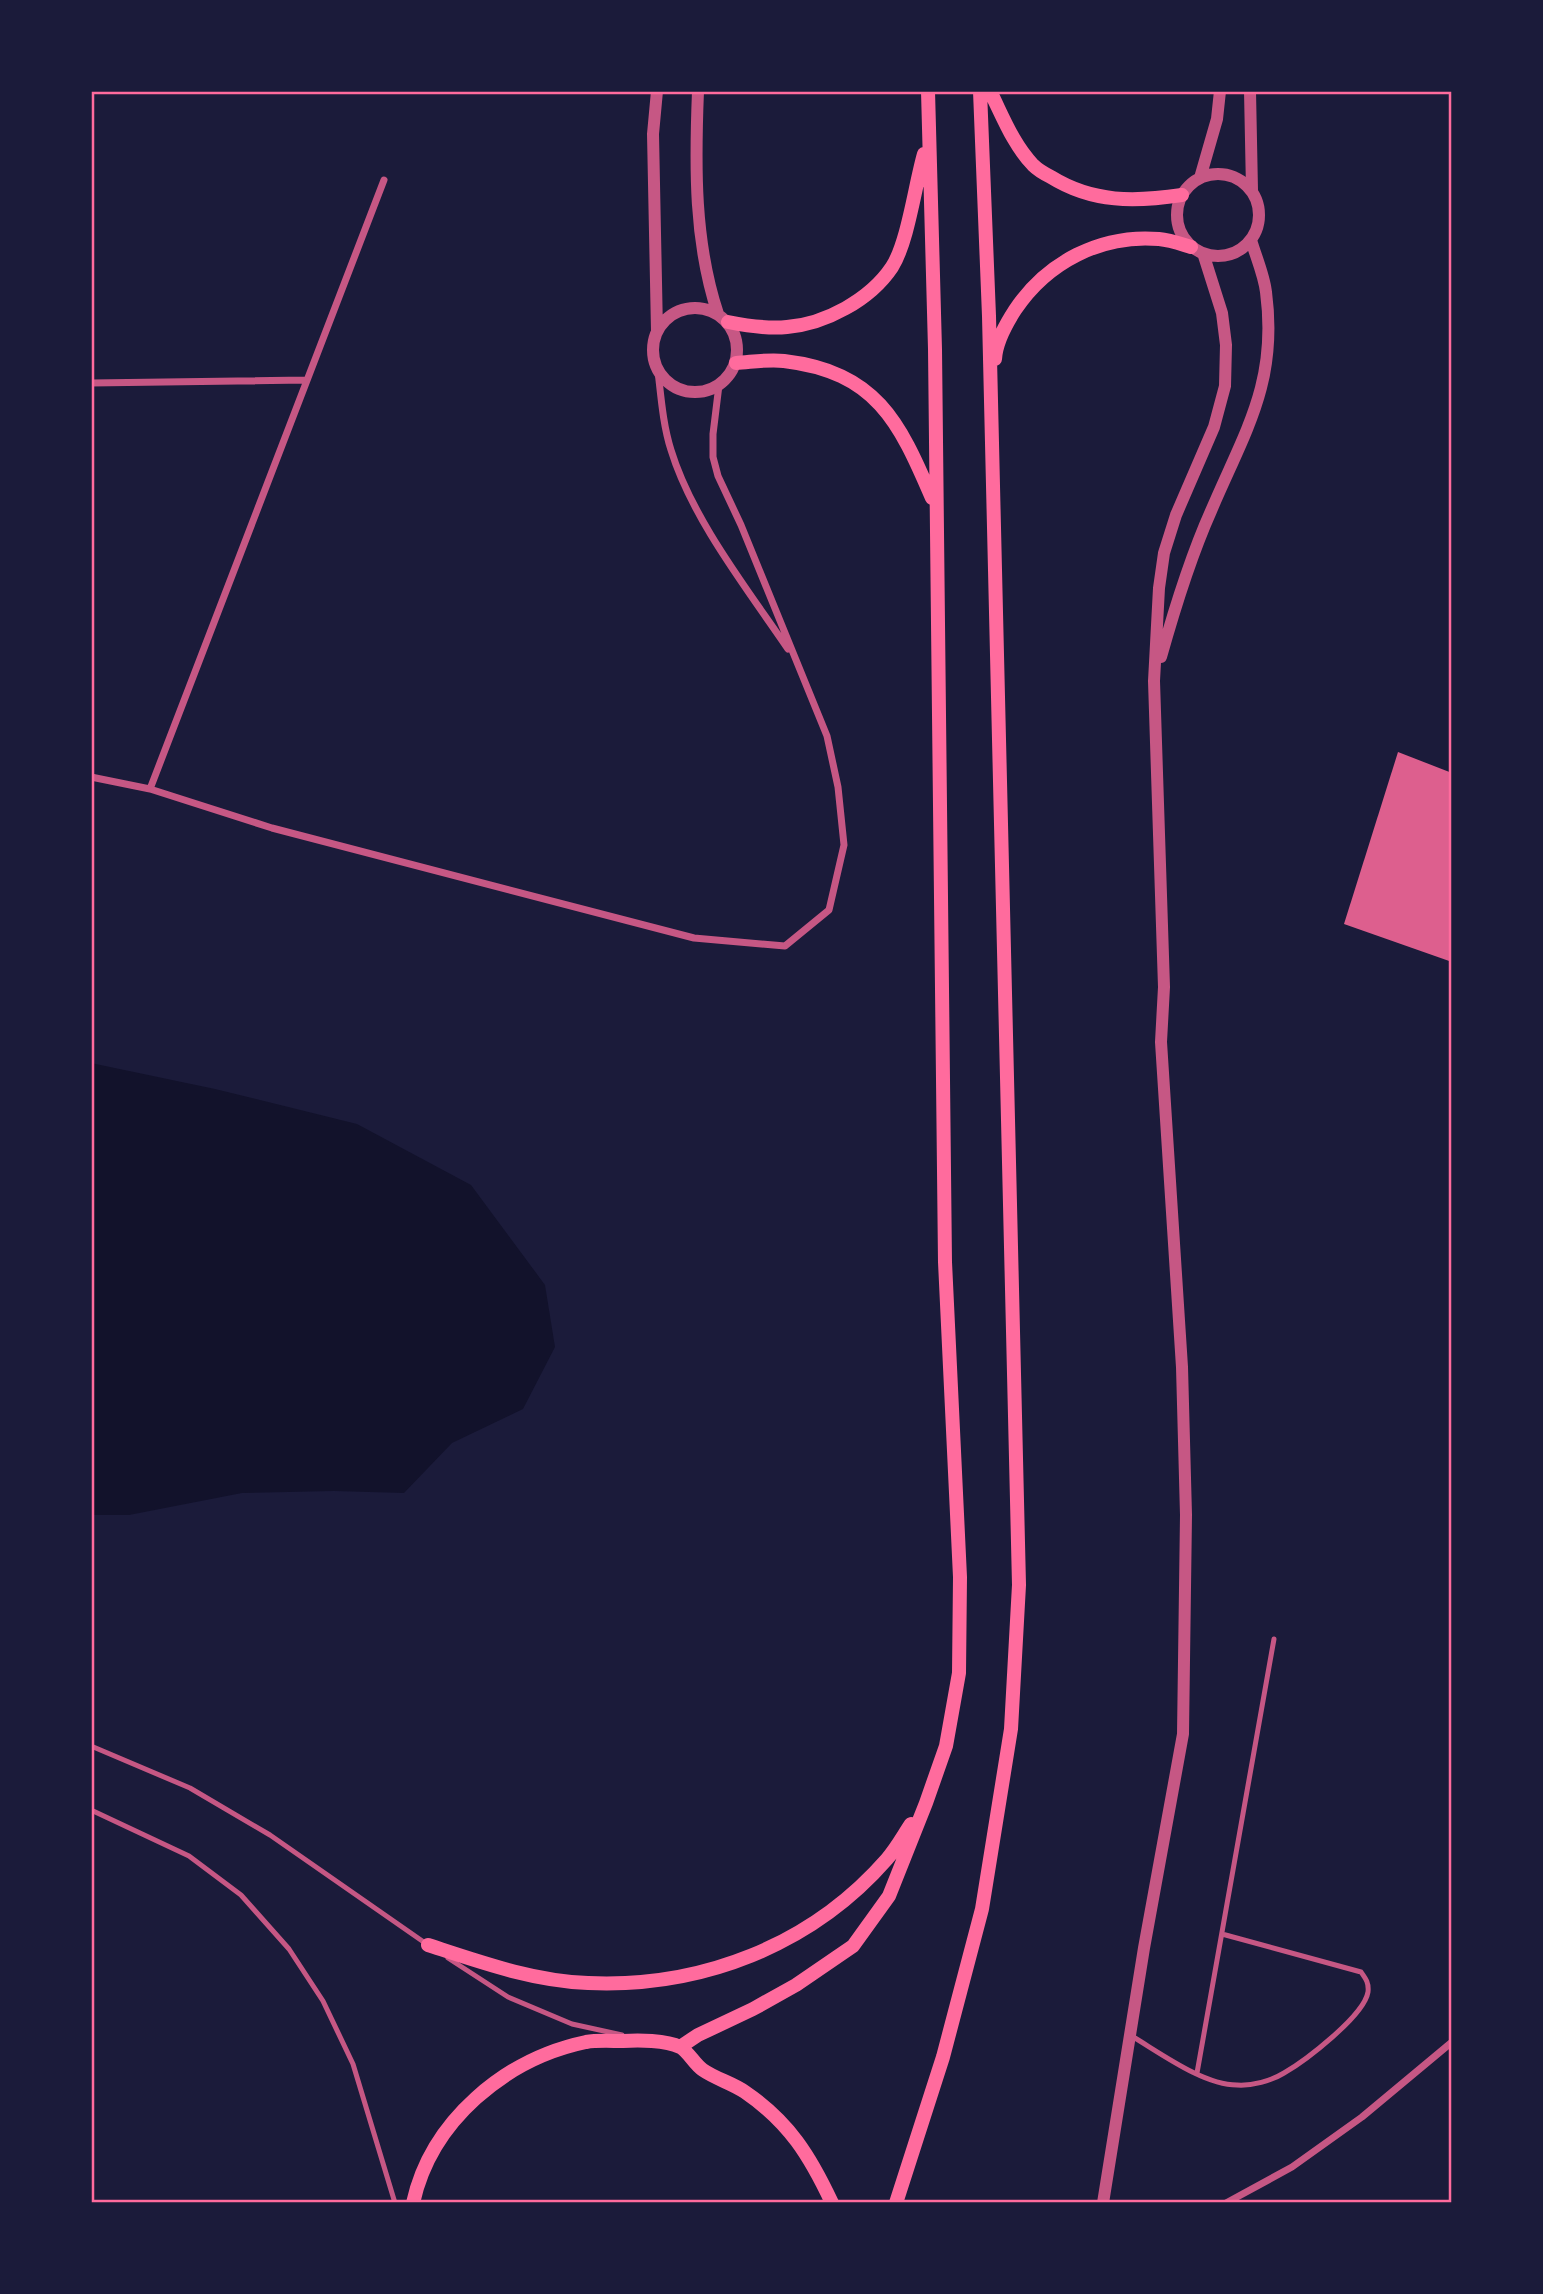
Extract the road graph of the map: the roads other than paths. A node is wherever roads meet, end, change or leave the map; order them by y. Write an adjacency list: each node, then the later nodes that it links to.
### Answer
1 (657, 91): 16 (street)
2 (698, 91): 15 (street)
3 (928, 91): 8 (main road)
4 (980, 91): 22 (main road)
5 (990, 91): 12 (main road)
6 (1220, 91): 9 (street)
7 (1250, 91): 11 (street)
8 (928, 139): 15 (main road); 23 (main road)
9 (1200, 178): 11 (street); 12 (street)
10 (384, 180): 19 (street)
11 (1252, 190): 13 (street)
12 (1182, 195): 14 (street)
13 (1251, 240): 14 (street); 25 (street)
14 (1197, 250): 22 (main road); 25 (street)
15 (723, 318): 16 (street); 17 (street)
16 (657, 331): 18 (street)
17 (736, 363): 21 (street); 23 (main road)
18 (659, 371): 21 (street); 24 (street)
19 (306, 380): 20 (street); 27 (street)
20 (91, 383)
21 (719, 384): 24 (street)
22 (991, 413): 42 (main road)
23 (936, 506): 30 (main road)
24 (796, 661): 27 (street)
25 (1154, 681): 34 (street)
26 (91, 777): 27 (street)
27 (150, 789)
28 (1274, 1639): 32 (lane)
29 (91, 1746): 33 (lane)
30 (926, 1803): 33 (main road); 37 (main road)
31 (91, 1810): 39 (lane)
32 (1222, 1934): 38 (lane); 38 (lane)
33 (428, 1945): 35 (lane)
34 (1130, 2035): 38 (lane); 43 (street)
35 (645, 2040): 37 (main road); 40 (main road)
36 (1452, 2042): 44 (street)
37 (680, 2048): 41 (main road)
38 (1197, 2073)
39 (395, 2203)
40 (413, 2203)
41 (832, 2203)
42 (896, 2203)
43 (1103, 2203)
44 (1226, 2203)

